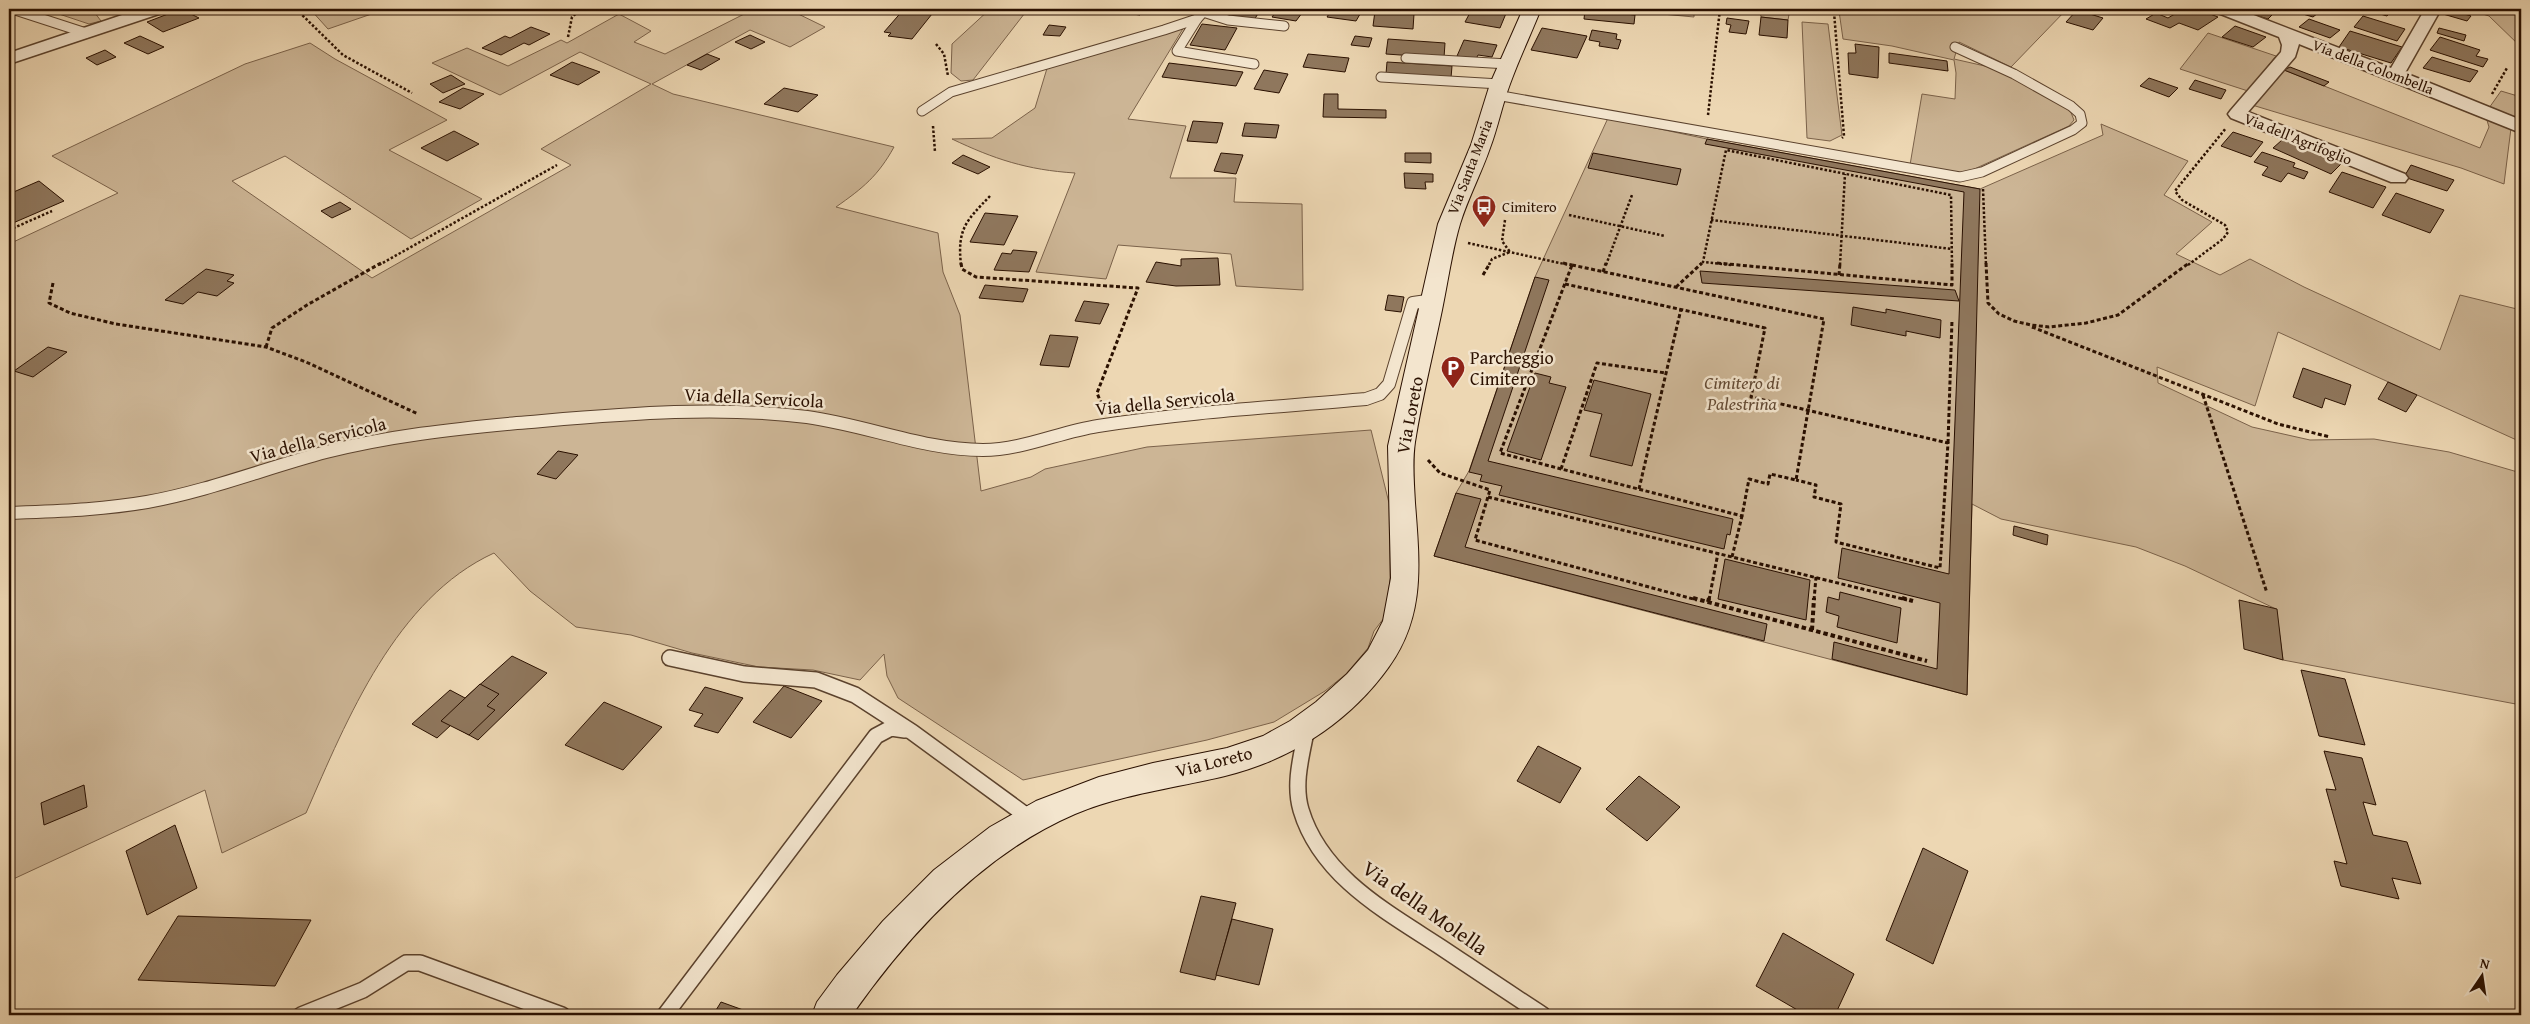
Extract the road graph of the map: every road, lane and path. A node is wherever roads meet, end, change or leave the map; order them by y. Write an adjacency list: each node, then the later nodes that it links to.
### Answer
1 (12, 9): 12 (lane)
2 (156, 9): 12 (street)
3 (296, 9): 26 (path)
4 (581, 9): 14 (path)
5 (1532, 9): 20 (street, Via Santa Maria)
6 (1720, 9): 32 (path)
7 (2224, 9): 13 (street, Via della Colombella)
8 (2433, 9): 22 (street)
9 (1834, 12): 33 (path)
10 (1202, 13): 11 (lane); 19 (lane); 24 (lane)
11 (1284, 26)
12 (86, 33): 18 (street)
13 (2287, 34): 22 (street, Via della Colombella); 30 (street, Via dell'Agrifoglio)
14 (568, 37)
15 (936, 44): 24 (path)
16 (1955, 47): 36 (lane)
17 (1406, 58): 20 (lane)
18 (9, 59)
19 (1254, 64)
20 (1508, 64): 25 (street, Via Santa Maria)
21 (2507, 68): 28 (path)
22 (2395, 76): 28 (street, Via della Colombella)
23 (1381, 77): 25 (lane)
24 (963, 88): 27 (lane)
25 (1498, 89): 32 (lane); 49 (street, Via Santa Maria)
26 (412, 93)
27 (930, 105): 29 (lane); 34 (path)
28 (2483, 110): 31 (street, Via della Colombella)
29 (922, 111)
30 (2237, 114): 38 (street, Via dell'Agrifoglio); 63 (path)
31 (2521, 127)
32 (1701, 131): 36 (lane)
33 (1838, 140)
34 (935, 152)
35 (557, 164): 65 (path)
36 (1982, 172): 63 (path)
37 (1845, 174): 44 (path); 48 (path); 50 (path)
38 (2398, 178)
39 (1632, 195): 45 (path)
40 (990, 196): 69 (path)
41 (52, 211): 46 (path)
42 (1569, 215): 45 (path)
43 (1505, 220): 51 (path)
44 (1712, 220): 48 (path); 52 (path)
45 (1620, 226): 47 (path); 54 (path)
46 (9, 230)
47 (1665, 236)
48 (1842, 237): 50 (path); 56 (path)
49 (1446, 238): 51 (path); 60 (street, Via Santa Maria)
50 (1952, 249): 56 (path)
51 (1510, 252): 53 (path); 55 (path)
52 (1703, 262): 56 (path); 59 (path)
53 (1572, 265): 54 (path); 58 (path)
54 (1603, 272): 59 (path)
55 (1483, 275)
56 (1840, 275)
57 (53, 283): 65 (path)
58 (1565, 284): 61 (path); 74 (path)
59 (1676, 287): 68 (path)
60 (1434, 300): 64 (street, Via Santa Maria); 69 (lane, Via della Servicola)
61 (1681, 309): 66 (path); 68 (path)
62 (1952, 320): 72 (path)
63 (2022, 323): 67 (path)
64 (1427, 331): 89 (street, Via Loreto)
65 (266, 347): 70 (path)
66 (1666, 373): 74 (path); 76 (path)
67 (2203, 394): 71 (path); 83 (path)
68 (1808, 410): 72 (path); 75 (path)
69 (1136, 422): 70 (lane, Via della Servicola)
70 (455, 431): 78 (lane, Via della Servicola)
71 (2330, 437)
72 (1948, 443): 75 (path)
73 (1424, 454): 77 (path)
74 (1560, 469): 76 (path)
75 (1796, 480): 79 (path)
76 (1639, 489): 79 (path)
77 (1488, 497): 80 (path); 85 (path)
78 (9, 513)
79 (1742, 516): 81 (path)
80 (1718, 553): 81 (path); 85 (path)
81 (1732, 557): 82 (path)
82 (1816, 577): 84 (path); 86 (path)
83 (2267, 593)
84 (1913, 601)
85 (1708, 602): 86 (path)
86 (1812, 630): 88 (path)
87 (670, 658): 90 (lane)
88 (1927, 661)
89 (1308, 727): 91 (street, Via Loreto); 96 (lane, Via della Molella)
90 (912, 732): 91 (lane); 94 (lane)
91 (1031, 819): 95 (street, Via Loreto)
92 (301, 1015): 93 (lane)
93 (562, 1015)
94 (666, 1015)
95 (830, 1015)
96 (1543, 1015)

